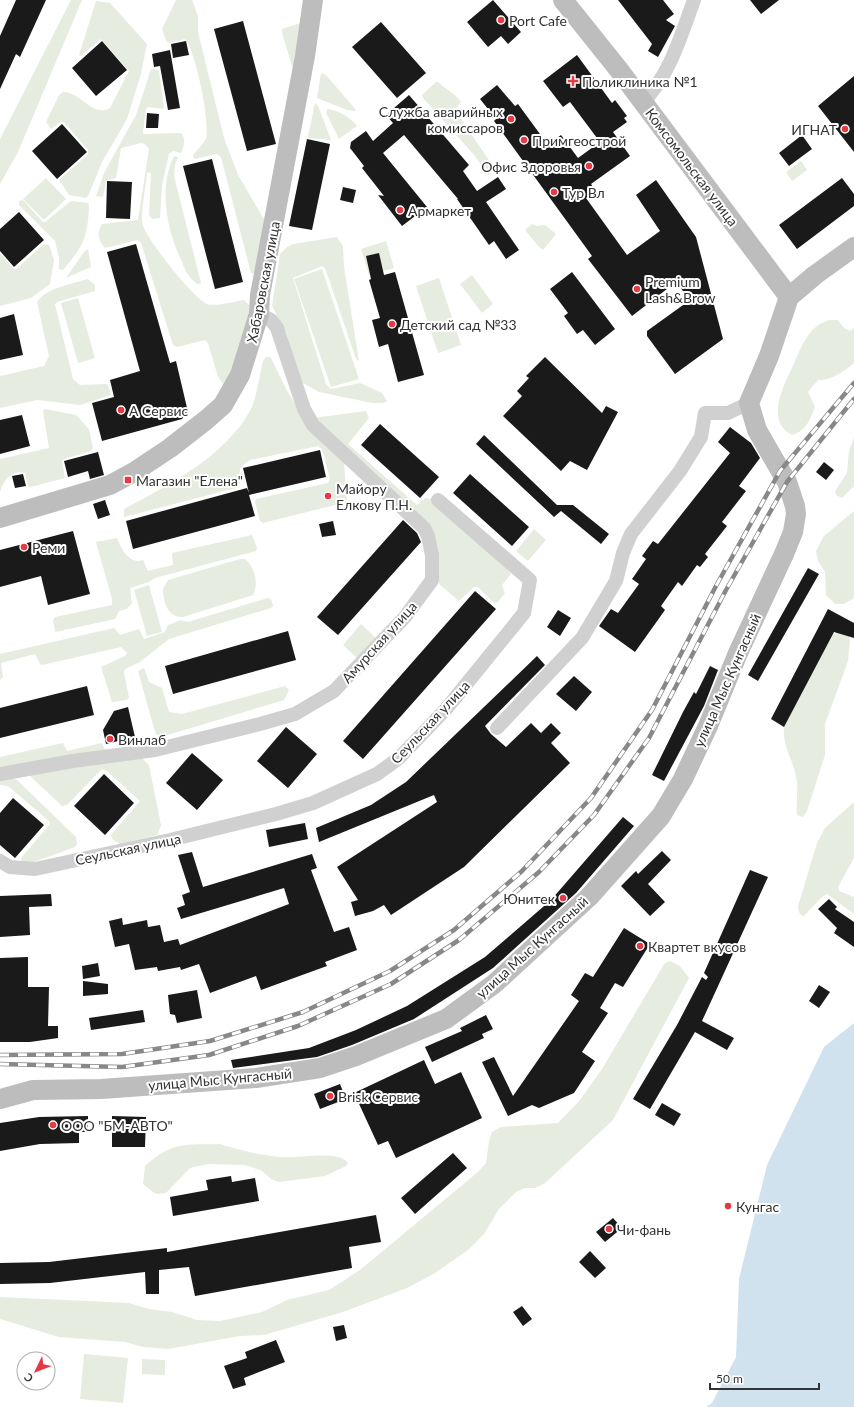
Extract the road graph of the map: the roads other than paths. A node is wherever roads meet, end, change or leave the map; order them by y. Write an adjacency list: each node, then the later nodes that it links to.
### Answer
1 (313, 0): 7 (street, Хабаровская улица)
2 (563, 0): 4 (street, Комсомольская улица)
3 (694, 0): 4 (street)
4 (643, 102): 6 (street, Комсомольская улица)
5 (854, 247): 6 (street)
6 (789, 297): 8 (street)
7 (259, 314): 10 (street, Хабаровская улица); 14 (street, Амурская улица)
8 (749, 403): 13 (street); 16 (street, улица Мыс Кунгасный)
9 (438, 500): 15 (street, Сеульская улица)
10 (47, 503): 11 (street, Хабаровская улица); 12 (street, Хабаровская улица)
11 (0, 509)
12 (0, 518)
13 (498, 728)
14 (0, 774)
15 (0, 861)
16 (0, 1099)

